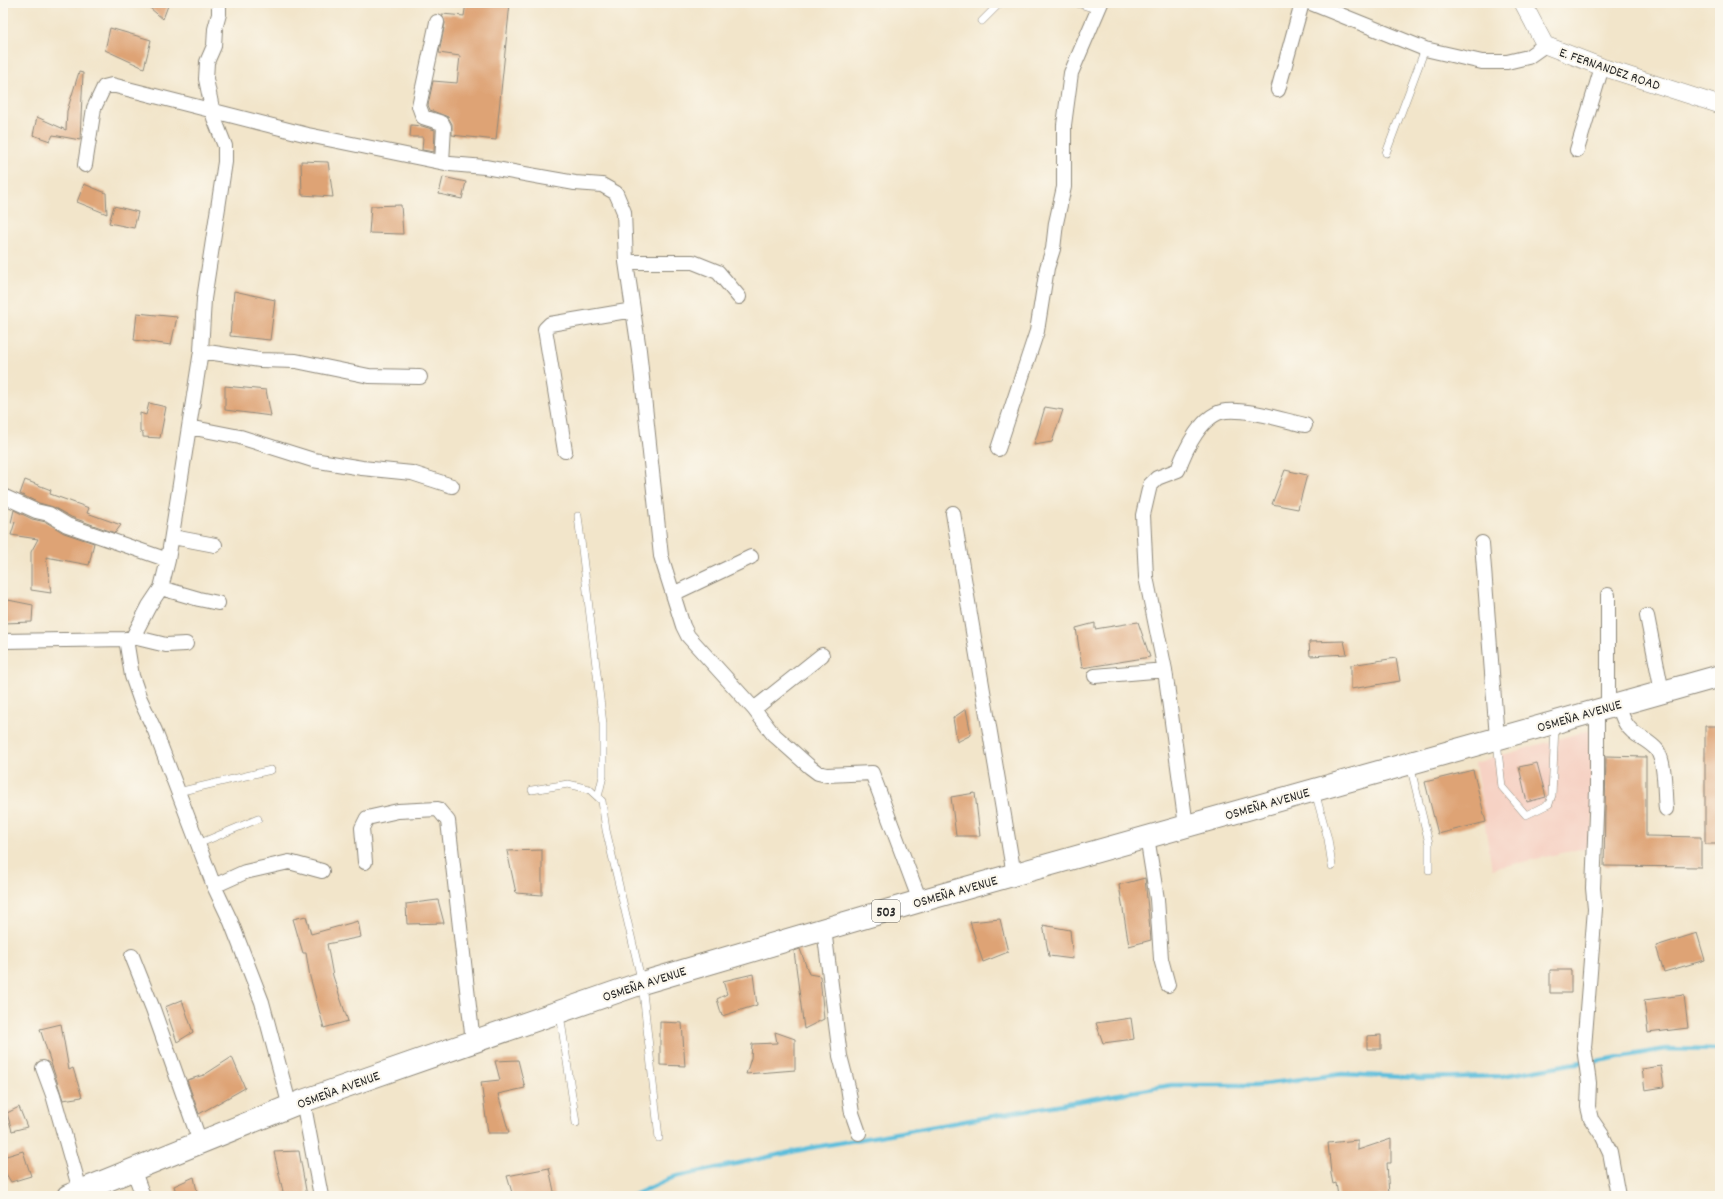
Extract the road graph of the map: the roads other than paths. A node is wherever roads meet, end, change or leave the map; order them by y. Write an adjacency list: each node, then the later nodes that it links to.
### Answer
1 (219, 3): 15 (street)
2 (1000, 3): 8 (lane)
3 (1077, 3): 7 (lane)
4 (1302, 3): 13 (street)
5 (1310, 3): 11 (street)
6 (1523, 3): 10 (street, E. FERNANDEZ ROAD)
7 (1099, 6): 27 (street)
8 (982, 21)
9 (437, 22): 18 (street)
10 (1545, 45): 11 (street); 12 (street, E. FERNANDEZ ROAD)
11 (1425, 49): 17 (lane)
12 (1602, 67): 14 (street, E. FERNANDEZ ROAD); 16 (street)
13 (1278, 90)
14 (1720, 105)
15 (211, 109): 18 (street); 19 (street); 23 (street)
16 (1578, 150)
17 (1386, 153)
18 (442, 162): 20 (street)
19 (85, 164)
20 (626, 262): 21 (street); 22 (street)
21 (739, 297)
22 (633, 310): 28 (street); 39 (street)
23 (201, 351): 24 (street); 26 (street)
24 (420, 377)
25 (1305, 425): 47 (street)
26 (189, 427): 29 (street); 33 (street)
27 (998, 449)
28 (565, 451)
29 (452, 486)
30 (3, 496): 37 (street)
31 (953, 513): 70 (street)
32 (578, 516): 60 (lane)
33 (173, 537): 35 (street); 37 (street)
34 (1482, 543): 54 (street)
35 (215, 546)
36 (751, 557): 39 (street)
37 (168, 560): 38 (street)
38 (161, 588): 41 (street); 43 (street)
39 (673, 594): 52 (street)
40 (1608, 596): 51 (street)
41 (218, 603)
42 (1647, 616): 50 (street)
43 (130, 638): 44 (street); 45 (street); 59 (street)
44 (3, 641)
45 (186, 644)
46 (822, 655): 52 (street)
47 (1165, 670): 48 (street); 63 (street)
48 (1095, 676)
49 (1720, 676): 50 (main road, OSMEÑA AVENUE / 503)
50 (1662, 692): 51 (main road, OSMEÑA AVENUE / 503)
51 (1608, 707): 53 (main road, OSMEÑA AVENUE / 503); 61 (street); 89 (street)
52 (754, 709): 72 (street)
53 (1555, 722): 54 (main road, OSMEÑA AVENUE / 503); 54 (lane)
54 (1497, 738): 55 (main road, OSMEÑA AVENUE / 503)
55 (1410, 763): 58 (main road, OSMEÑA AVENUE / 503); 69 (lane)
56 (271, 770): 59 (lane)
57 (532, 790): 60 (lane)
58 (1314, 790): 63 (main road, OSMEÑA AVENUE / 503); 67 (lane)
59 (178, 792): 65 (street)
60 (598, 797): 75 (lane)
61 (1666, 809)
62 (258, 819): 65 (lane)
63 (1186, 826): 64 (main road, OSMEÑA AVENUE / 503)
64 (1147, 837): 70 (main road, OSMEÑA AVENUE / 503); 76 (street)
65 (198, 844): 71 (street)
66 (365, 862): 78 (street)
67 (1332, 866)
68 (322, 870): 71 (street)
69 (1429, 870)
70 (1014, 875): 72 (main road, OSMEÑA AVENUE / 503)
71 (214, 886): 80 (street)
72 (920, 901): 73 (main road, OSMEÑA AVENUE / 503)
73 (824, 929): 75 (main road, OSMEÑA AVENUE / 503); 82 (street)
74 (132, 956): 84 (street)
75 (642, 983): 77 (main road, OSMEÑA AVENUE / 503); 83 (lane)
76 (1168, 985)
77 (560, 1012): 78 (main road, OSMEÑA AVENUE / 503); 81 (lane)
78 (473, 1042): 80 (main road, OSMEÑA AVENUE / 503)
79 (43, 1068): 86 (street)
80 (297, 1104): 84 (main road, OSMEÑA AVENUE / 503); 88 (street)
81 (576, 1123)
82 (859, 1132)
83 (659, 1138)
84 (200, 1142): 85 (main road, OSMEÑA AVENUE / 503)
85 (133, 1169): 86 (main road, OSMEÑA AVENUE / 503); 87 (street)
86 (76, 1194)
87 (143, 1196)
88 (321, 1196)
89 (1618, 1196)

